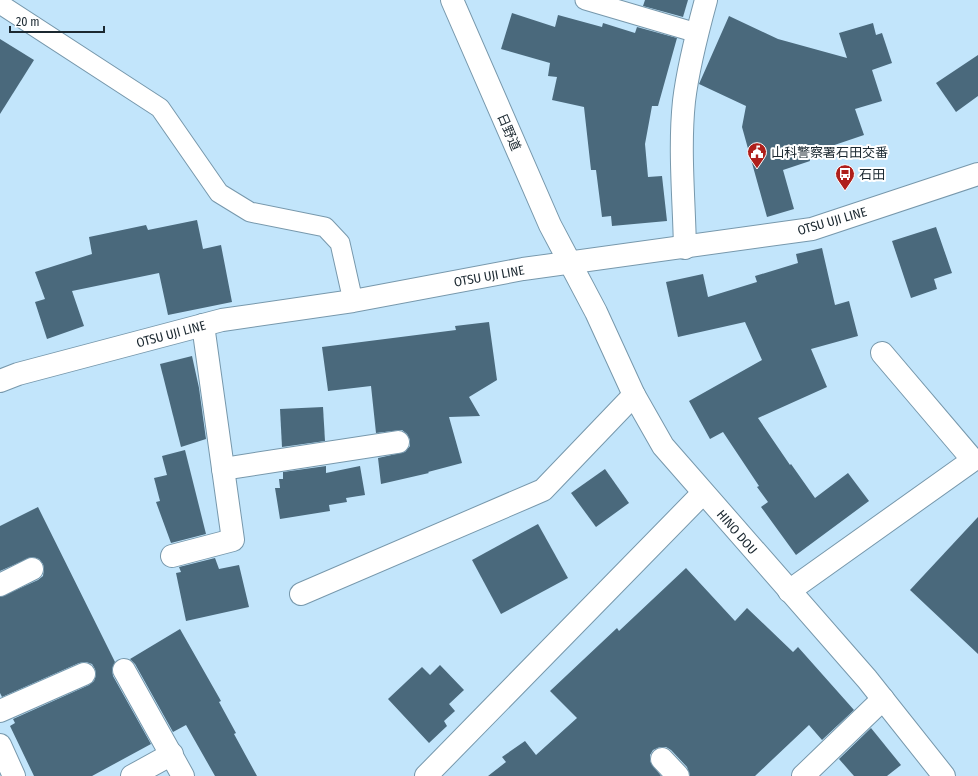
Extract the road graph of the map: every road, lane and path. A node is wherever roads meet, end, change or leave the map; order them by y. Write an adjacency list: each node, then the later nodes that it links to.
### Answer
1 (452, 0): 8 (street, 日野道)
2 (585, 0): 5 (lane)
3 (706, 0): 5 (street)
4 (0, 4): 9 (lane)
5 (696, 34): 7 (street)
6 (978, 174): 7 (street, OTSU UJI LINE)
7 (685, 248): 8 (street, OTSU UJI LINE)
8 (570, 262): 9 (street, OTSU UJI LINE); 13 (street, HINO DOU)
9 (353, 301): 10 (street, OTSU UJI LINE)
10 (203, 326): 12 (street, OTSU UJI LINE); 16 (street)
11 (882, 353): 15 (street)
12 (0, 380)
13 (634, 395): 17 (street, HINO DOU); 22 (street)
14 (398, 442): 16 (street)
15 (976, 458): 21 (street)
16 (223, 469): 18 (street)
17 (703, 493): 21 (street, HINO DOU); 33 (street)
18 (172, 556)
19 (32, 569): 20 (street)
20 (0, 585)
21 (789, 591): 25 (street, HINO DOU)
22 (301, 594)
23 (124, 670): 28 (street)
24 (84, 674): 26 (street)
25 (883, 699): 35 (street); 36 (street, HINO DOU)
26 (0, 711)
27 (0, 745): 30 (street)
28 (172, 754): 31 (street); 32 (street)
29 (662, 759): 34 (street)
30 (14, 776)
31 (132, 776)
32 (183, 776)
33 (426, 776)
34 (678, 776)
35 (803, 776)
36 (944, 776)

